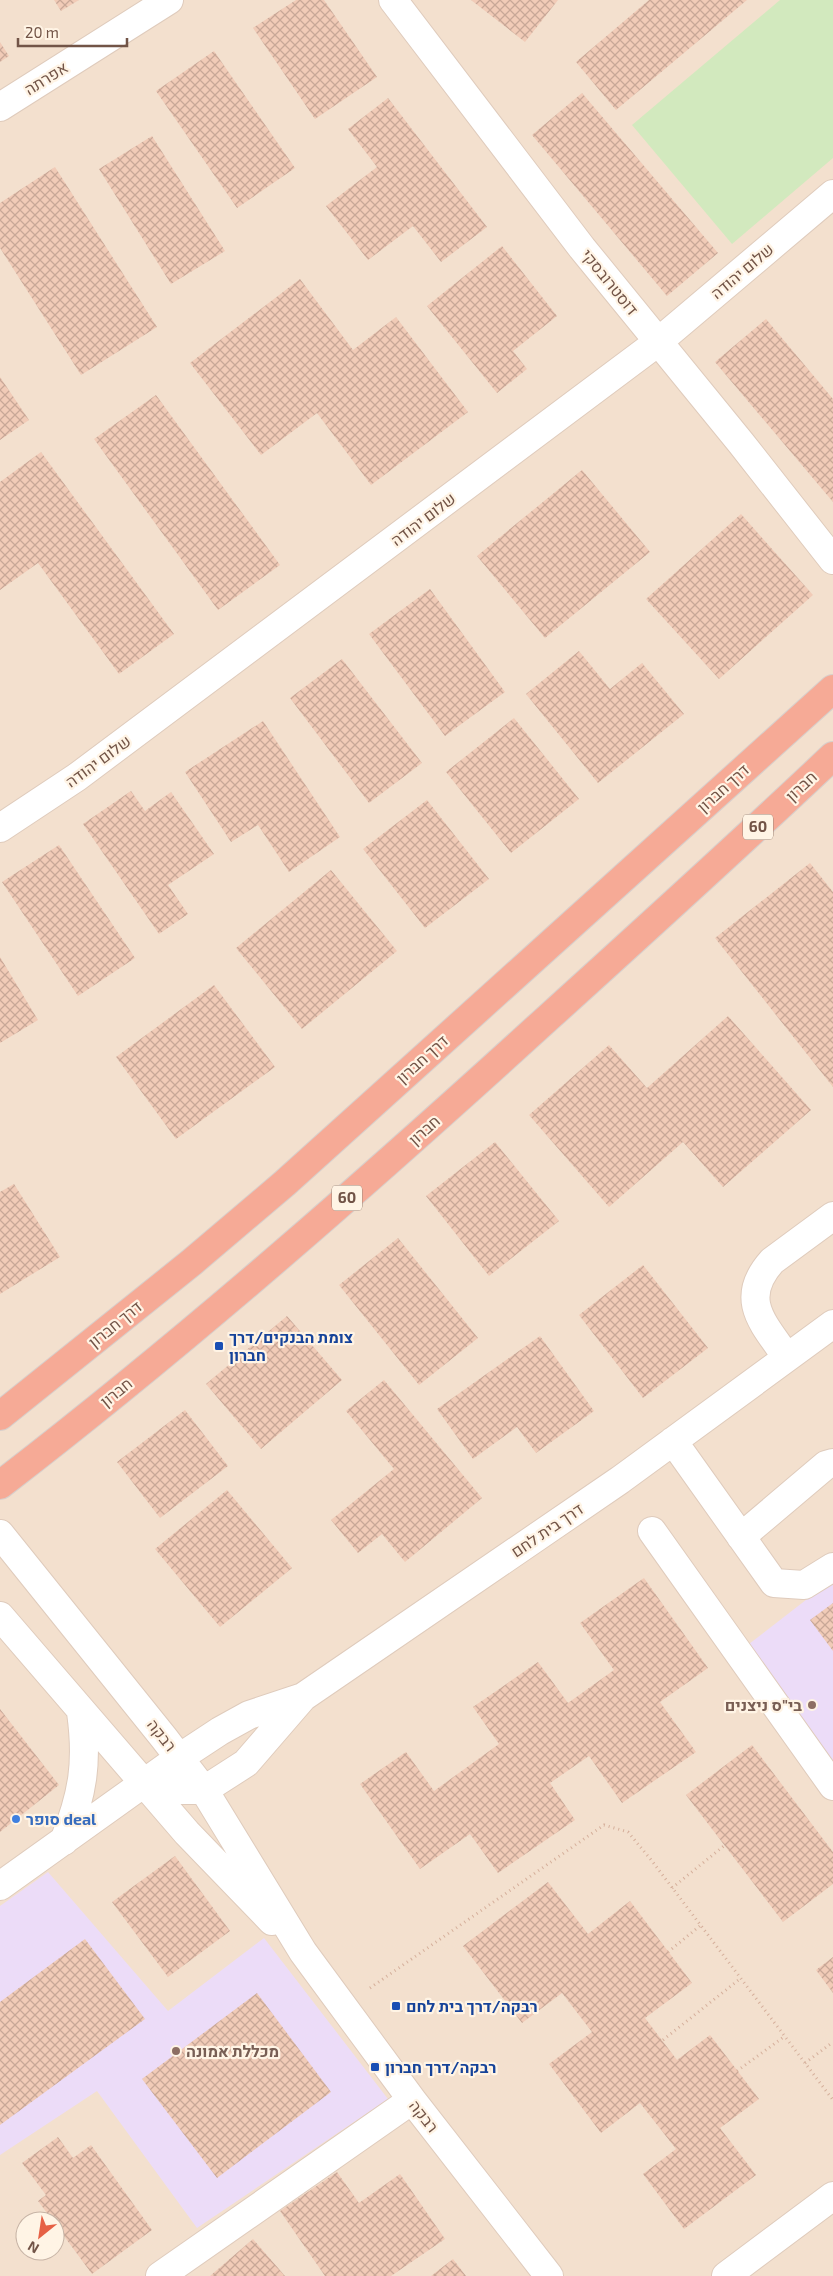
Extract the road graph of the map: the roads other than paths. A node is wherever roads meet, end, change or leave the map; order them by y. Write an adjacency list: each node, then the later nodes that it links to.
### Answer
1 (169, 0): 3 (street, אפרתה)
2 (393, 0): 5 (street, דוסטרובסקי)
3 (0, 107)
4 (833, 194): 5 (street, שלום יהודה)
5 (658, 342): 6 (street, דוסטרובסקי); 9 (street, שלום יהודה)
6 (833, 560)
7 (833, 690): 13 (highway, דרך חברון)
8 (833, 756): 16 (highway, חברון / 60)
9 (0, 828)
10 (833, 1216): 12 (street)
11 (833, 1324): 12 (street, דרך בית לחם)
12 (786, 1356): 14 (street, דרך בית לחם)
13 (0, 1416)
14 (672, 1441): 19 (street); 22 (street, דרך בית לחם)
15 (833, 1463): 19 (street)
16 (0, 1485)
17 (652, 1531): 26 (street)
18 (0, 1534): 24 (street, רבקה)
19 (741, 1537): 20 (street)
20 (833, 1567)
21 (0, 1616): 23 (street, רבקה)
22 (303, 1697): 24 (street, דרך בית לחם); 27 (street, דרך בית לחם)
23 (81, 1712): 25 (street, רבקה); 28 (street)
24 (179, 1758): 25 (street, דרך בית לחם); 27 (street, רבקה)
25 (143, 1783): 27 (street); 28 (street, דרך בית לחם); 30 (street, רבקה)
26 (833, 1786)
27 (204, 1790): 30 (street, רבקה)
28 (64, 1841): 29 (street, דרך בית לחם)
29 (0, 1886)
30 (303, 1952): 31 (street, רבקה)
31 (412, 2100): 33 (street); 34 (street, רבקה)
32 (833, 2196): 35 (street)
33 (160, 2276)
34 (549, 2276)
35 (726, 2276)

